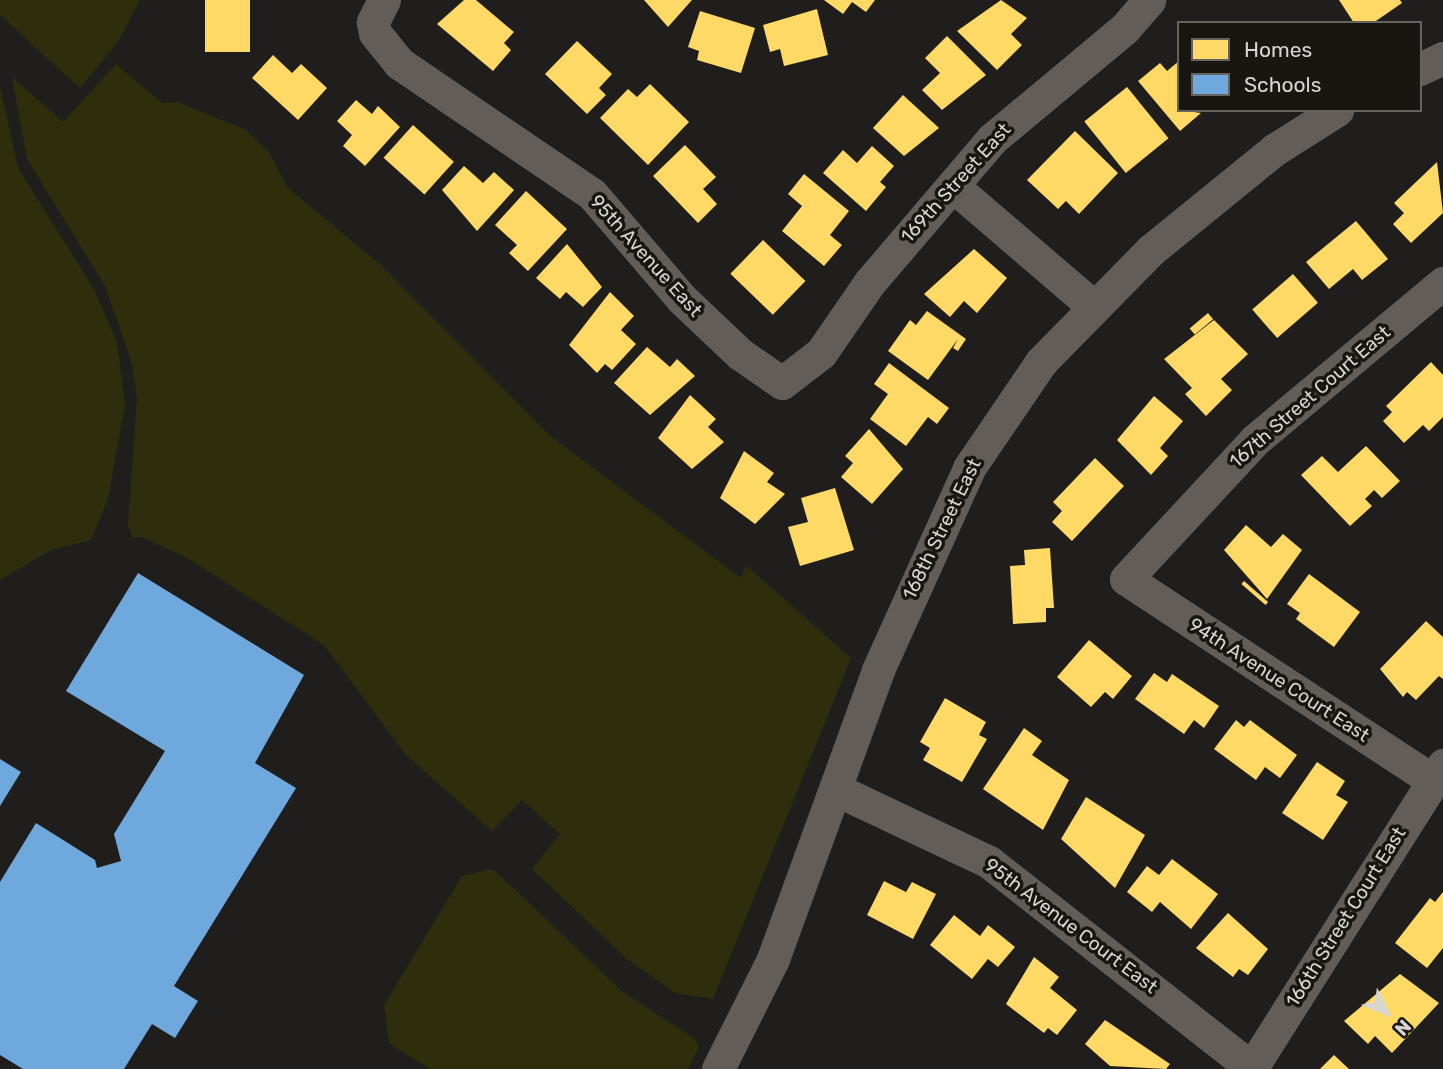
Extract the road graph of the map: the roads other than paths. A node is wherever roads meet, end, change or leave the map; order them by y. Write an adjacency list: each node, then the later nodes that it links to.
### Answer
1 (384, 0): 9 (street, 95th Avenue East)
2 (1149, 0): 6 (street, 169th Street East)
3 (1443, 58): 4 (street)
4 (1422, 68)
5 (1334, 112): 8 (street, 168th Street East)
6 (954, 187): 8 (street); 9 (street, 169th Street East)
7 (1443, 284): 10 (street, 167th Street Court East)
8 (1094, 307): 12 (street, 168th Street East)
9 (782, 383)
10 (1126, 579): 11 (street, 94th Avenue Court East)
11 (1437, 773): 14 (street, 166th Street Court East)
12 (837, 789): 13 (street, 168th Street East); 14 (street, 95th Avenue Court East)
13 (718, 1069)
14 (1252, 1069)

